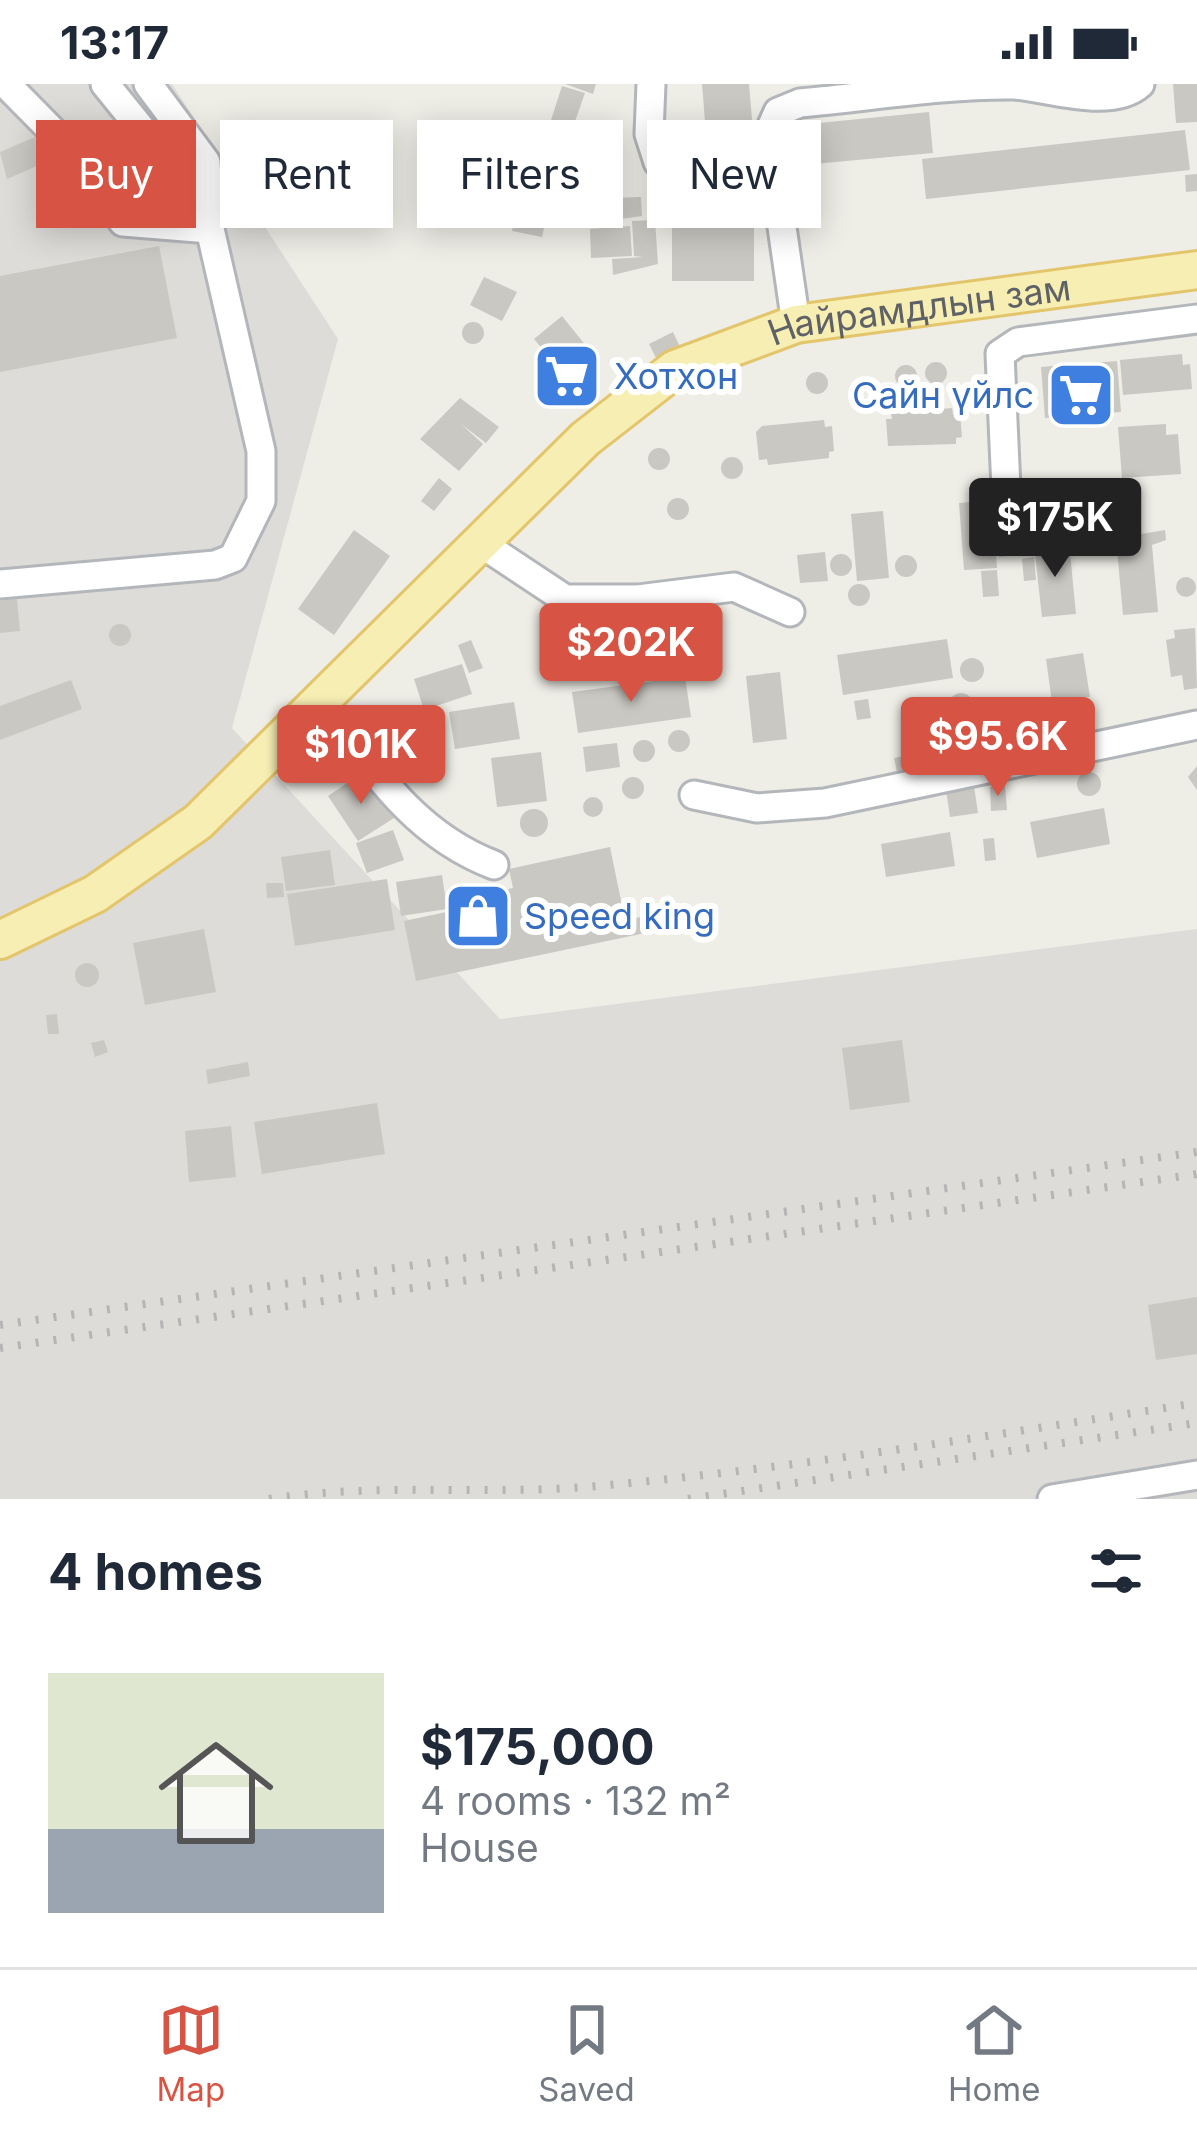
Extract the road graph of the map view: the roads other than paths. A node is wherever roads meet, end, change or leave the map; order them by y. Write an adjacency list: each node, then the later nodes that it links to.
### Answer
1 (6, 84): 10 (street)
2 (105, 84): 10 (street)
3 (148, 84): 10 (street)
4 (651, 84): 7 (street)
5 (1140, 84): 6 (street)
6 (1018, 85): 8 (street)
7 (650, 120)
8 (775, 120)
9 (782, 228): 13 (street)
10 (210, 229): 16 (street)
11 (1197, 270): 13 (main road, Найрамдлын зам)
12 (1197, 319): 14 (street)
13 (796, 324): 15 (main road, Найрамдлын зам)
14 (1007, 511)
15 (482, 544): 17 (street); 18 (main road, Найрамдлын зам)
16 (0, 584)
17 (790, 612)
18 (323, 703): 21 (street); 22 (main road, Найрамдлын зам)
19 (1197, 725): 20 (street)
20 (694, 795)
21 (494, 865)
22 (0, 940)
23 (1197, 1475): 24 (street)
24 (1052, 1499)

